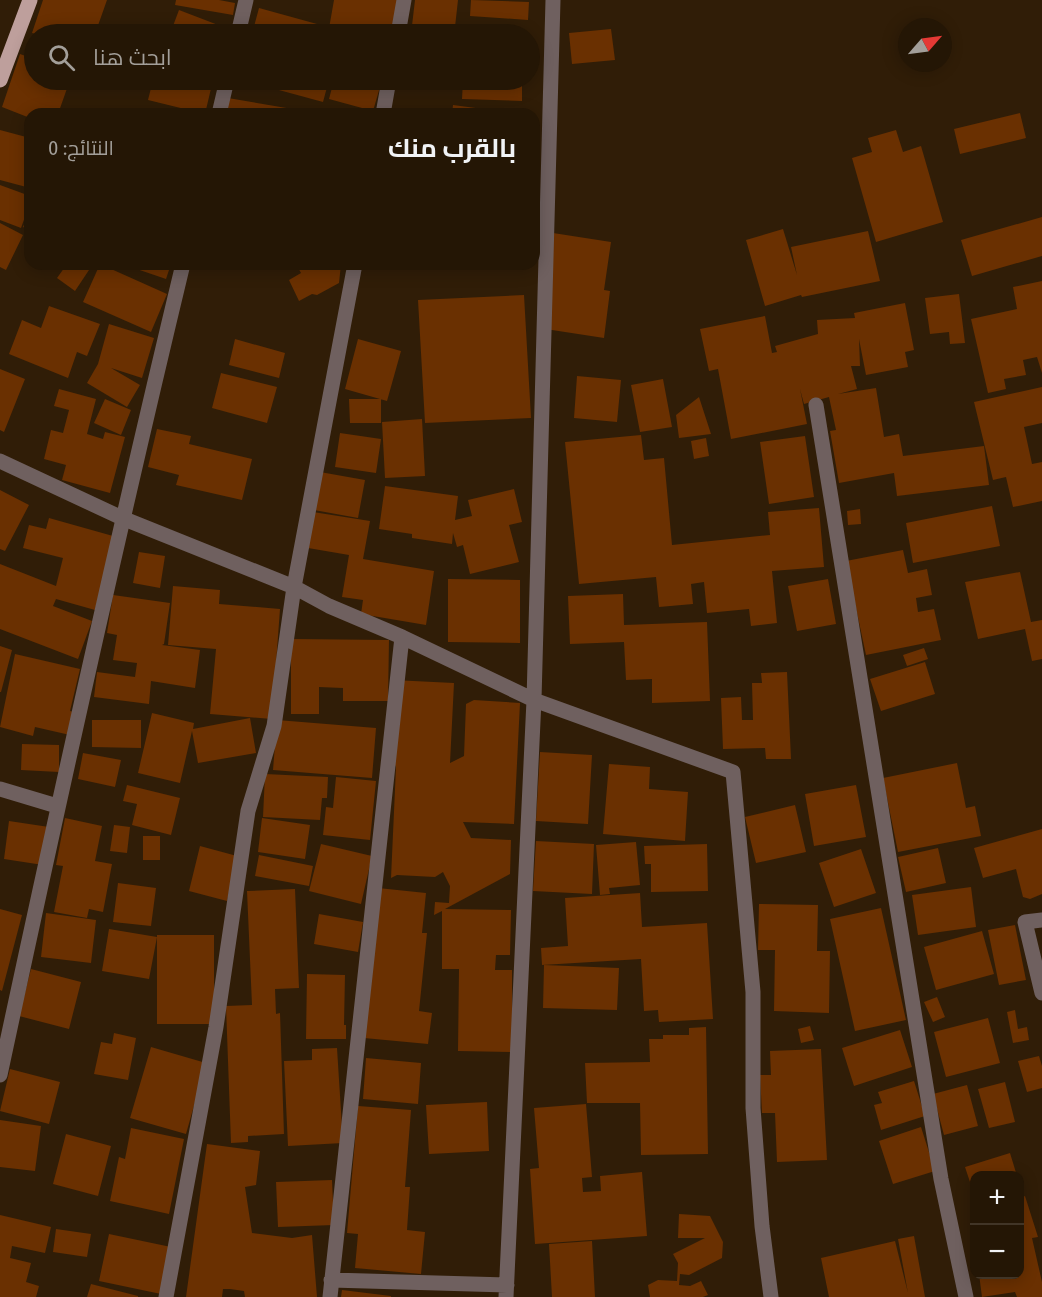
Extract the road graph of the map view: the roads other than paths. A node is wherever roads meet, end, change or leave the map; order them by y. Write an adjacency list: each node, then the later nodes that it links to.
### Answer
1 (30, 0): 7 (main road)
2 (246, 0): 5 (street)
3 (404, 0): 6 (street)
4 (554, 0): 19 (street)
5 (240, 24)
6 (400, 24)
7 (0, 80)
8 (225, 90): 10 (street)
9 (387, 90): 11 (street)
10 (220, 108)
11 (384, 108)
12 (182, 270): 16 (street)
13 (354, 270): 17 (street)
14 (816, 405): 30 (street)
15 (0, 461): 16 (street)
16 (122, 518): 17 (street); 21 (street)
17 (294, 587): 18 (street); 27 (street)
18 (402, 637): 19 (street); 25 (street)
19 (534, 700): 26 (street); 29 (street)
20 (0, 789): 21 (street)
21 (57, 806): 24 (street)
22 (1042, 920): 23 (street)
23 (1042, 993)
24 (0, 1075)
25 (332, 1280): 26 (street); 28 (street)
26 (506, 1291)
27 (166, 1297)
28 (330, 1297)
29 (771, 1297)
30 (966, 1297)

